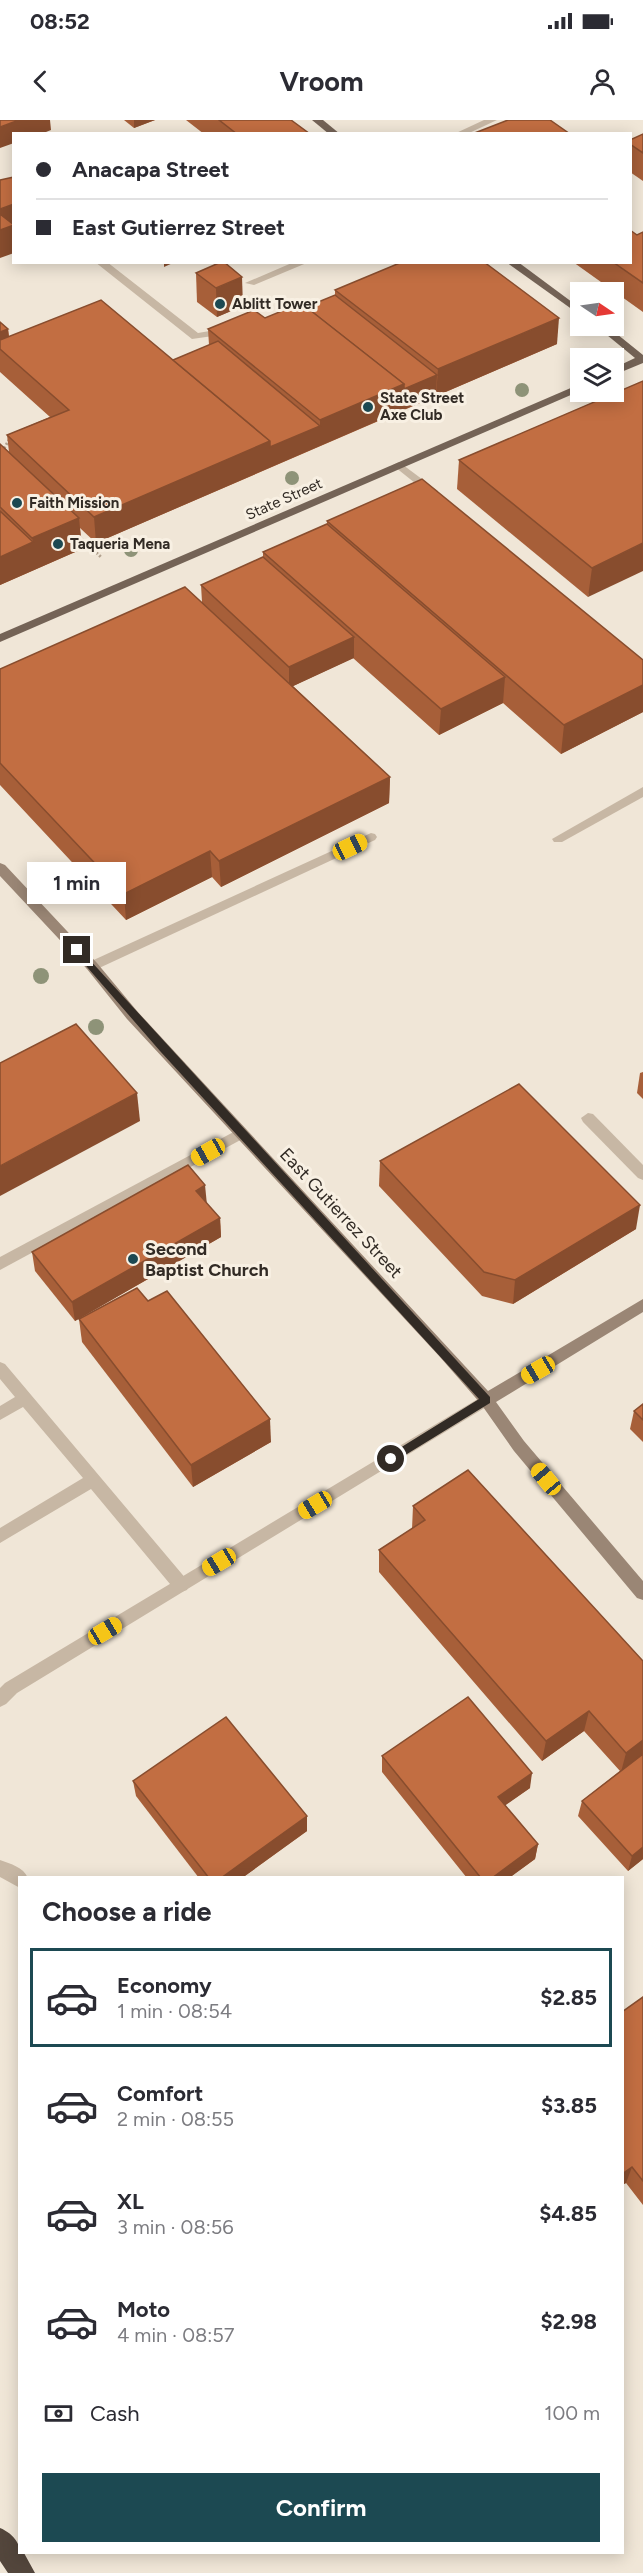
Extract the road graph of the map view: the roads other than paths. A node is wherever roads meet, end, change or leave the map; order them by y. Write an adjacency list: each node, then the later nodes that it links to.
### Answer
1 (317, 120): 3 (main road)
2 (492, 120): 4 (street)
3 (333, 132)
4 (463, 132)
5 (103, 264): 10 (street)
6 (299, 264): 8 (street)
7 (514, 264): 9 (main road)
8 (250, 283)
9 (570, 305)
10 (234, 330)
11 (614, 336): 12 (main road)
12 (643, 359): 13 (main road)
13 (624, 368)
14 (570, 391): 15 (main road, State Street)
15 (399, 465): 16 (street); 17 (main road, State Street)
16 (441, 499)
17 (0, 638)
18 (643, 791): 20 (street)
19 (371, 837): 22 (street)
20 (558, 839)
21 (0, 868): 22 (main road, East Gutierrez Street)
22 (92, 966): 24 (main road, East Gutierrez Street)
23 (588, 1118): 25 (street)
24 (241, 1133): 26 (street); 30 (main road, East Gutierrez Street)
25 (643, 1174)
26 (0, 1264)
27 (643, 1305): 30 (main road)
28 (0, 1368): 29 (street)
29 (25, 1398): 31 (street); 32 (street)
30 (486, 1400): 34 (street); 35 (main road, East Gutierrez Street)
31 (0, 1414)
32 (93, 1480): 33 (street); 34 (street)
33 (0, 1536)
34 (181, 1585): 36 (street)
35 (643, 1593)
36 (0, 1699)
37 (0, 1868): 38 (street)
38 (18, 1878)
39 (0, 2540): 40 (highway)
40 (23, 2573)

